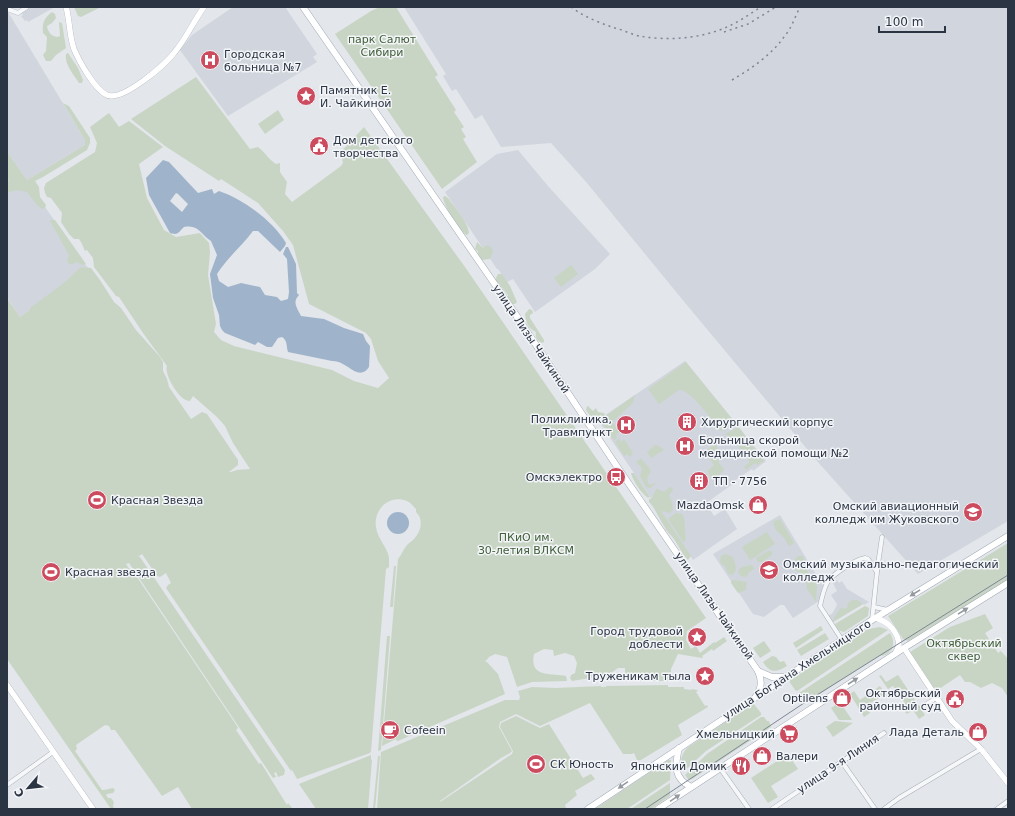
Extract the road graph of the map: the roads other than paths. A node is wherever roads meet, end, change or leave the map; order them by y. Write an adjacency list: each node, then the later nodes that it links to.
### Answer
1 (27, 7): 5 (street)
2 (66, 7): 3 (main road)
3 (204, 7)
4 (303, 7): 16 (main road, улица Лизы Чайкиной)
5 (7, 10)
6 (1008, 536): 11 (main road, улица Богдана Хмельницкого, one-way to 11)
7 (882, 537): 8 (street)
8 (877, 572): 10 (street); 13 (street)
9 (1008, 583): 14 (main road, one-way to 9)
10 (874, 607): 11 (street); 12 (street)
11 (888, 610): 12 (main road, улица Богдана Хмельницкого)
12 (874, 619): 13 (main road, улица Богдана Хмельницкого); 15 (main road)
13 (842, 640): 17 (main road, улица Богдана Хмельницкого)
14 (904, 648): 15 (main road); 20 (main road)
15 (895, 654): 27 (main road, one-way to 15)
16 (758, 671): 17 (main road); 19 (main road)
17 (785, 677): 19 (main road, улица Богдана Хмельницкого)
18 (7, 685): 25 (main road)
19 (756, 696): 23 (main road, улица Богдана Хмельницкого)
20 (936, 698): 21 (street); 24 (main road)
21 (922, 707)
22 (884, 733): 26 (street, улица 9-я Линия)
23 (679, 748): 30 (main road); 33 (main road, улица Богдана Хмельницкого, one-way to 33)
24 (981, 749): 28 (main road); 38 (street)
25 (54, 752): 29 (street); 32 (main road)
26 (842, 762): 36 (street, улица 9-я Линия); 37 (street)
27 (720, 768): 30 (main road); 35 (street)
28 (1008, 783)
29 (7, 785)
30 (691, 787): 34 (main road, one-way to 30)
31 (1008, 801): 39 (street)
32 (93, 809)
33 (588, 809)
34 (660, 809)
35 (749, 809)
36 (772, 809)
37 (875, 809)
38 (884, 809)
39 (997, 809)

